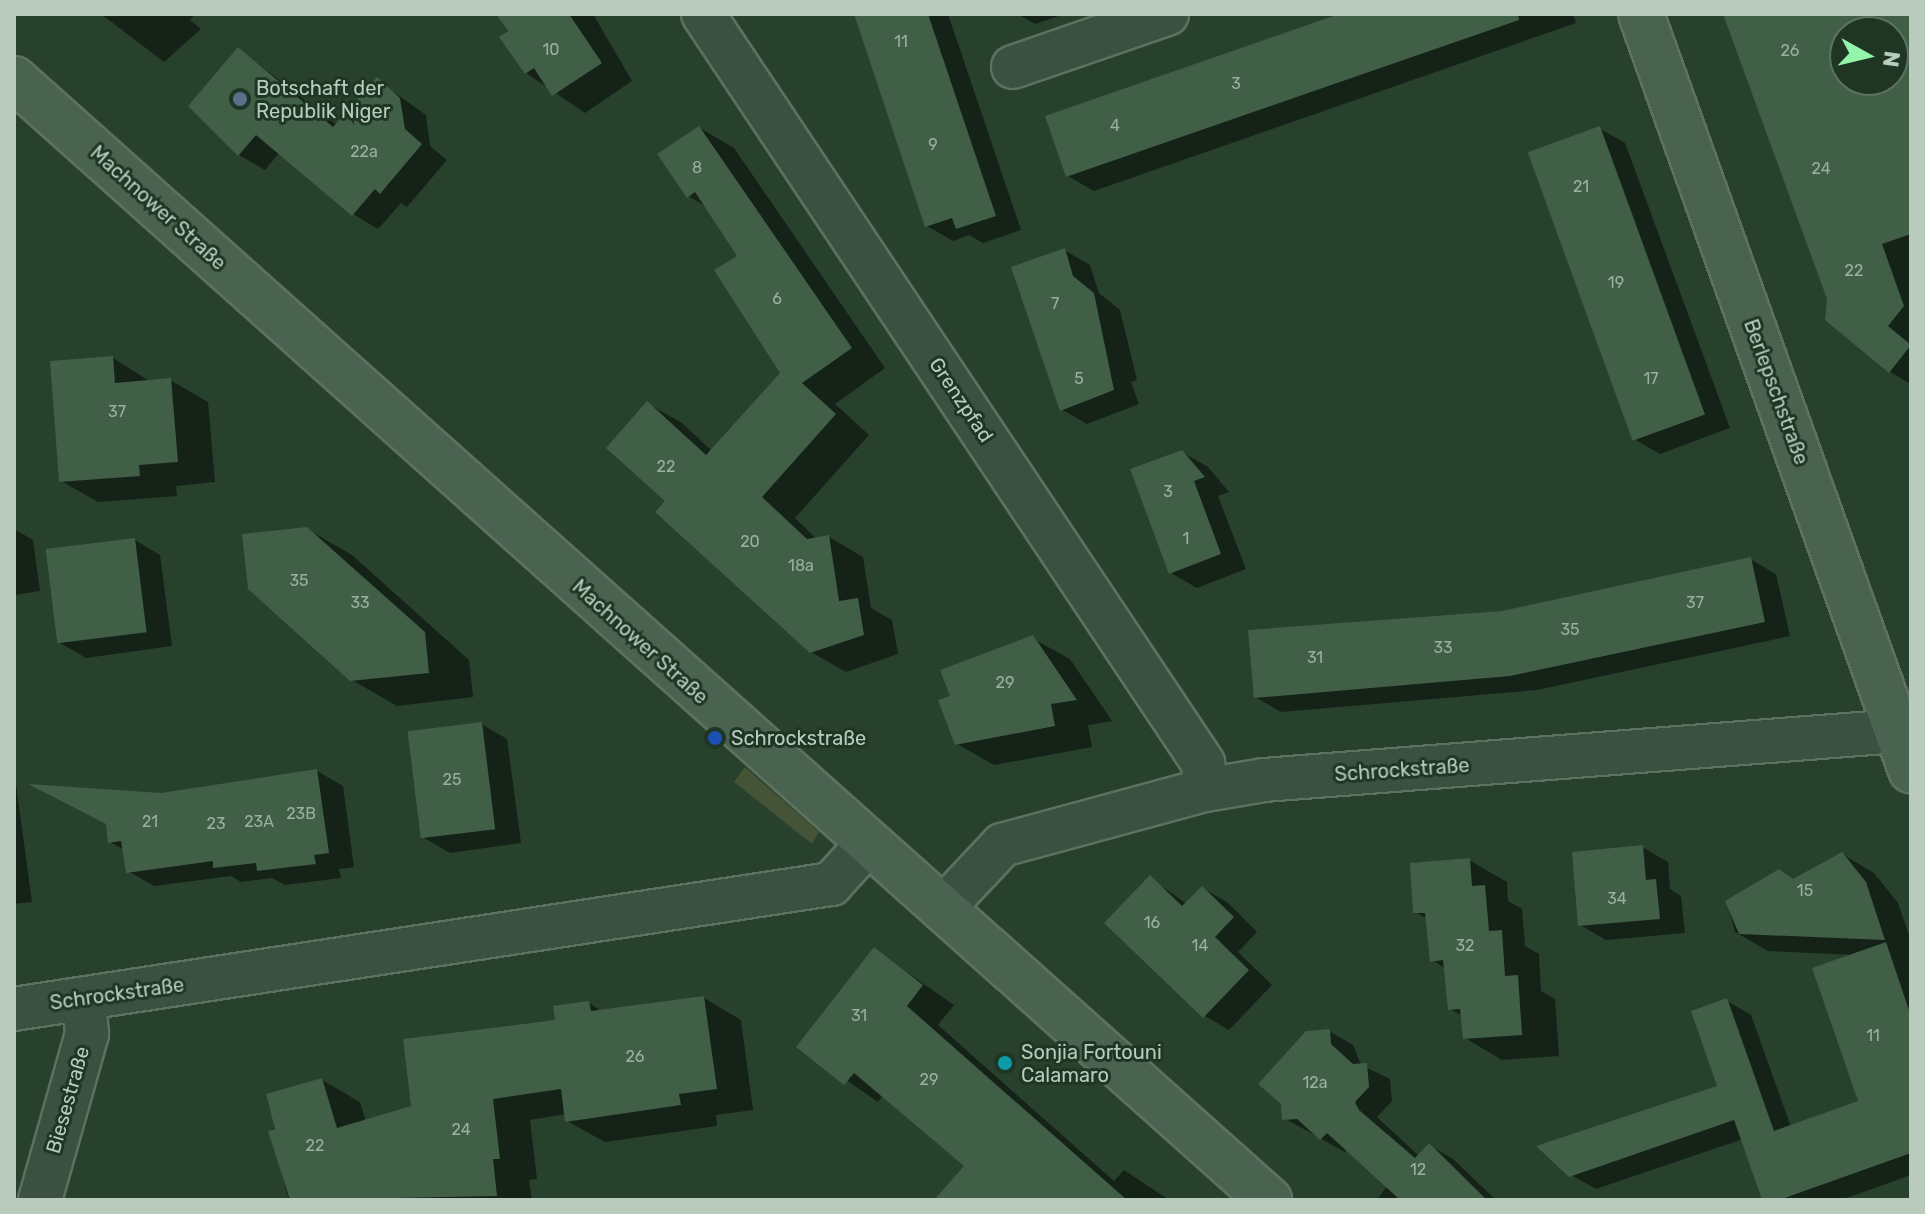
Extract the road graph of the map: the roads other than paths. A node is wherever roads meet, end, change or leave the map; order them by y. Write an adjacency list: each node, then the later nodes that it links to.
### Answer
1 (703, 14): 7 (street, Grenzpfad)
2 (1167, 14): 4 (street)
3 (1641, 14): 6 (main road, Berlepschstraße)
4 (1013, 67)
5 (14, 79): 8 (main road, Machnower Straße)
6 (1904, 751): 7 (street, Schrockstraße)
7 (1205, 790): 9 (street, Schrockstraße)
8 (867, 845): 9 (main road, Machnower Straße); 10 (street, Schrockstraße)
9 (942, 909): 13 (main road, Machnower Straße)
10 (84, 999): 11 (street, Schrockstraße); 12 (street, Biesestraße)
11 (14, 1009)
12 (40, 1200)
13 (1269, 1200)

